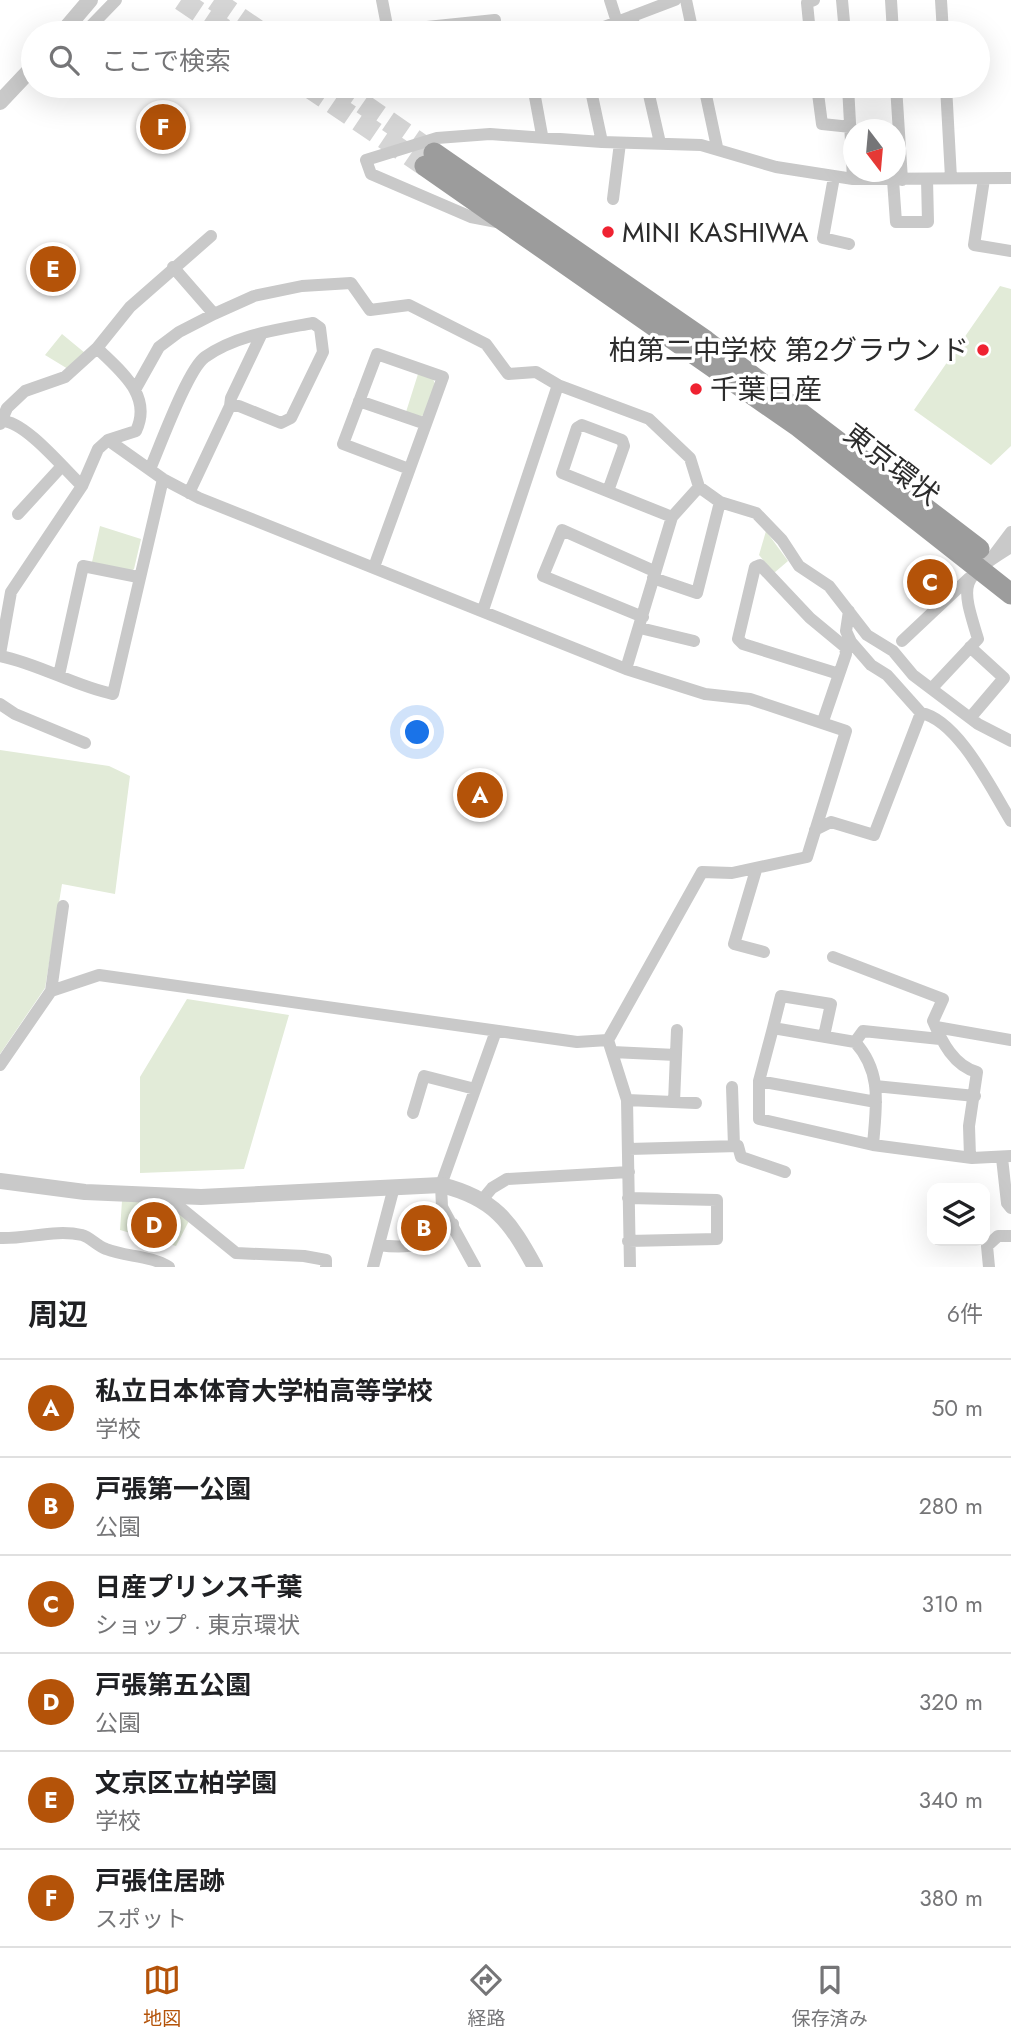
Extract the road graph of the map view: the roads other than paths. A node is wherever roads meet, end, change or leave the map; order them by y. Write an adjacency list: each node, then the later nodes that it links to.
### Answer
1 (90, 0): 13 (street)
2 (116, 0): 14 (street)
3 (382, 0): 15 (street)
4 (610, 0): 17 (street)
5 (675, 0): 11 (street)
6 (686, 0): 20 (street)
7 (814, 0): 21 (street)
8 (842, 0): 22 (street)
9 (891, 0): 23 (street)
10 (941, 0): 24 (street)
11 (632, 16): 18 (street); 19 (street)
12 (495, 20): 16 (street)
13 (72, 21)
14 (96, 21)
15 (386, 21)
16 (485, 21)
17 (617, 21)
18 (620, 21)
19 (633, 21)
20 (690, 21)
21 (809, 21)
22 (844, 21)
23 (892, 21)
24 (942, 21)
25 (21, 80): 34 (street)
26 (535, 98): 38 (street)
27 (593, 98): 39 (street)
28 (650, 98): 41 (street)
29 (707, 98): 42 (street)
30 (818, 98): 37 (street)
31 (849, 98): 35 (street)
32 (896, 98): 36 (street)
33 (947, 98): 45 (street)
34 (0, 102)
35 (850, 119)
36 (896, 119)
37 (843, 126)
38 (542, 135): 39 (street); 52 (street)
39 (602, 142): 40 (street)
40 (620, 143): 41 (street); 51 (street)
41 (660, 143): 42 (street)
42 (717, 147): 43 (street)
43 (834, 177): 44 (street); 54 (street)
44 (843, 178)
45 (951, 178): 47 (street); 48 (street)
46 (1011, 178): 48 (street)
47 (927, 179): 49 (street); 50 (street)
48 (984, 179): 55 (street)
49 (906, 180)
50 (897, 182)
51 (613, 199)
52 (508, 224): 81 (highway, 東京環状); 81 (highway, 東京環状)
53 (211, 236): 56 (street)
54 (849, 244)
55 (1011, 251)
56 (173, 267): 57 (street); 59 (street)
57 (214, 314): 60 (street); 61 (street)
58 (262, 333): 63 (street); 63 (street); 68 (street)
59 (97, 348): 61 (street); 64 (street)
60 (558, 385): 72 (street); 86 (street)
61 (136, 388): 66 (street)
62 (359, 401): 65 (street); 65 (street); 69 (street)
63 (230, 406): 74 (street)
64 (1, 423): 67 (street)
65 (426, 424): 69 (street)
66 (108, 440): 68 (street); 71 (street)
67 (62, 466): 71 (street); 76 (street)
68 (150, 469): 70 (street)
69 (409, 469): 80 (street)
70 (163, 479): 74 (street); 84 (street)
71 (82, 486): 92 (street)
72 (699, 487): 75 (street); 77 (street)
73 (608, 491): 73 (street); 77 (street)
74 (190, 493): 80 (street)
75 (720, 502): 82 (street); 87 (street)
76 (18, 514)
77 (672, 517): 82 (street)
78 (1011, 532): 81 (street)
79 (1011, 547): 81 (street)
80 (374, 567): 86 (street)
81 (979, 568): 83 (highway, 東京環状); 85 (highway, 東京環状); 90 (street); 91 (street)
82 (654, 575): 88 (street); 88 (street)
83 (1011, 575)
84 (138, 577): 95 (street); 95 (street)
85 (1011, 593)
86 (483, 610): 93 (street)
87 (849, 611): 96 (street); 98 (street)
88 (641, 622): 89 (street); 93 (street)
89 (694, 641)
90 (902, 641)
91 (970, 647): 96 (street); 99 (street)
92 (0, 655): 95 (street)
93 (626, 669): 100 (street)
94 (839, 674): 94 (street); 100 (street)
95 (59, 675)
96 (932, 688): 99 (street)
97 (0, 704): 102 (street)
98 (921, 713): 103 (street); 104 (street)
99 (970, 718): 101 (street)
100 (823, 721): 104 (street)
101 (1011, 741)
102 (85, 743)
103 (1011, 821)
104 (815, 830): 105 (street)
105 (756, 870): 107 (street); 117 (street)
106 (63, 906): 109 (street)
107 (764, 952)
108 (833, 957): 113 (street)
109 (51, 991): 112 (street); 119 (street)
110 (772, 1028): 114 (street); 114 (street); 120 (street)
111 (677, 1030): 118 (street)
112 (496, 1031): 117 (street); 123 (street)
113 (938, 1033): 115 (street); 116 (street); 124 (street)
114 (824, 1037): 116 (street)
115 (1011, 1040)
116 (855, 1042): 121 (street)
117 (610, 1046): 118 (street); 125 (street)
118 (676, 1055): 126 (street)
119 (0, 1065)
120 (759, 1081): 127 (street); 130 (street)
121 (875, 1086): 124 (street); 127 (street)
122 (732, 1087): 131 (street)
123 (475, 1089): 129 (street); 138 (street)
124 (975, 1096): 133 (street)
125 (627, 1100): 126 (street); 132 (street)
126 (674, 1102): 128 (street)
127 (876, 1102): 130 (street)
128 (696, 1103)
129 (413, 1113)
130 (873, 1145): 133 (street)
131 (734, 1146): 132 (street); 136 (street)
132 (629, 1149): 135 (street)
133 (970, 1157): 134 (street)
134 (1007, 1157): 143 (street)
135 (629, 1172): 141 (street); 142 (street)
136 (785, 1172)
137 (0, 1185): 140 (street)
138 (441, 1185): 139 (street); 142 (street); 144 (street)
139 (394, 1187): 140 (street); 148 (street)
140 (166, 1196): 150 (street)
141 (628, 1198): 147 (street); 147 (street)
142 (482, 1200): 153 (street)
143 (1011, 1208)
144 (453, 1224): 148 (street); 152 (street)
145 (1011, 1236): 155 (street)
146 (0, 1238): 149 (street)
147 (628, 1241): 154 (street)
148 (379, 1245): 151 (street)
149 (169, 1267)
150 (326, 1267)
151 (373, 1267)
152 (475, 1267)
153 (535, 1267)
154 (630, 1267)
155 (989, 1267)

